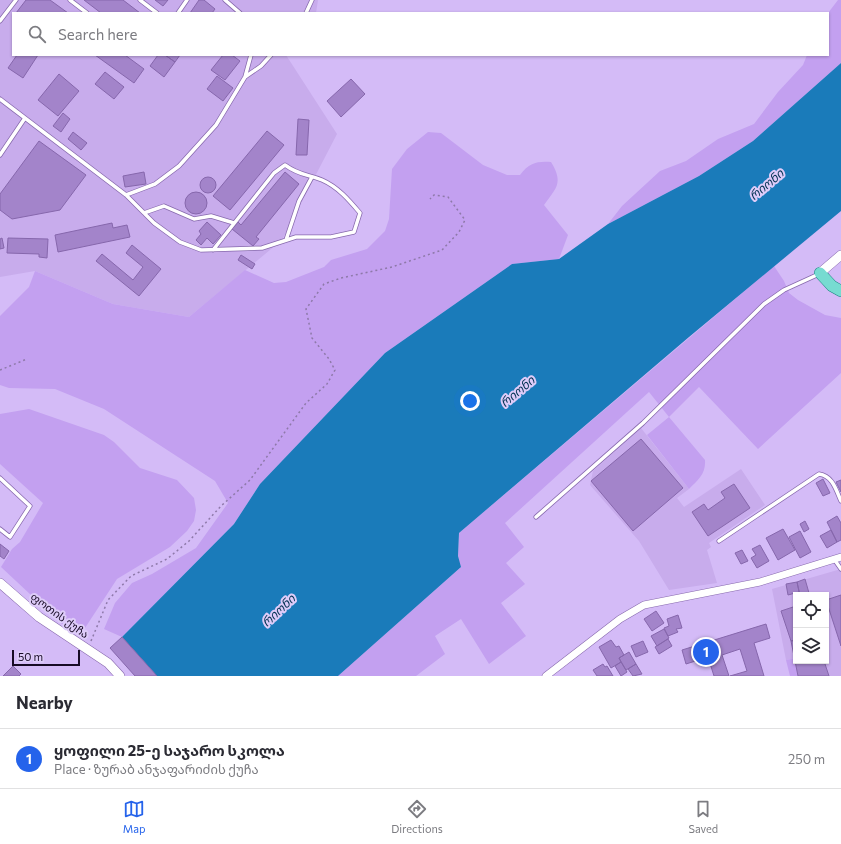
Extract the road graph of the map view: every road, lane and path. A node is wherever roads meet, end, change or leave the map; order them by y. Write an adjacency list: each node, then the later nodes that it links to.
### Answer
1 (16, 0): 12 (lane)
2 (70, 0): 7 (lane)
3 (140, 0): 8 (lane)
4 (187, 0): 9 (lane)
5 (225, 0): 10 (lane)
6 (312, 0): 11 (lane)
7 (86, 12)
8 (156, 12)
9 (179, 12)
10 (239, 12)
11 (306, 12)
12 (0, 21)
13 (251, 56): 15 (lane)
14 (270, 56): 15 (lane)
15 (245, 77): 20 (lane)
16 (0, 99): 17 (lane)
17 (24, 118): 18 (lane); 20 (lane)
18 (0, 155)
19 (312, 177): 23 (lane); 24 (lane); 24 (lane)
20 (126, 195): 22 (lane)
21 (430, 199): 39 (path)
22 (144, 213): 23 (lane); 25 (lane)
23 (234, 223): 25 (lane)
24 (286, 240): 25 (lane)
25 (213, 250)
26 (841, 254): 27 (street)
27 (820, 273): 28 (main road); 33 (lane)
28 (841, 291)
29 (28, 359): 30 (path)
30 (0, 370)
31 (0, 478): 34 (lane)
32 (841, 501): 35 (lane)
33 (536, 517)
34 (0, 528)
35 (719, 541)
36 (838, 558): 37 (lane); 41 (street)
37 (841, 569)
38 (0, 584): 39 (street, ფოთის ქუჩა)
39 (92, 652): 40 (street, ფოთის ქუჩა)
40 (120, 676)
41 (546, 676)

